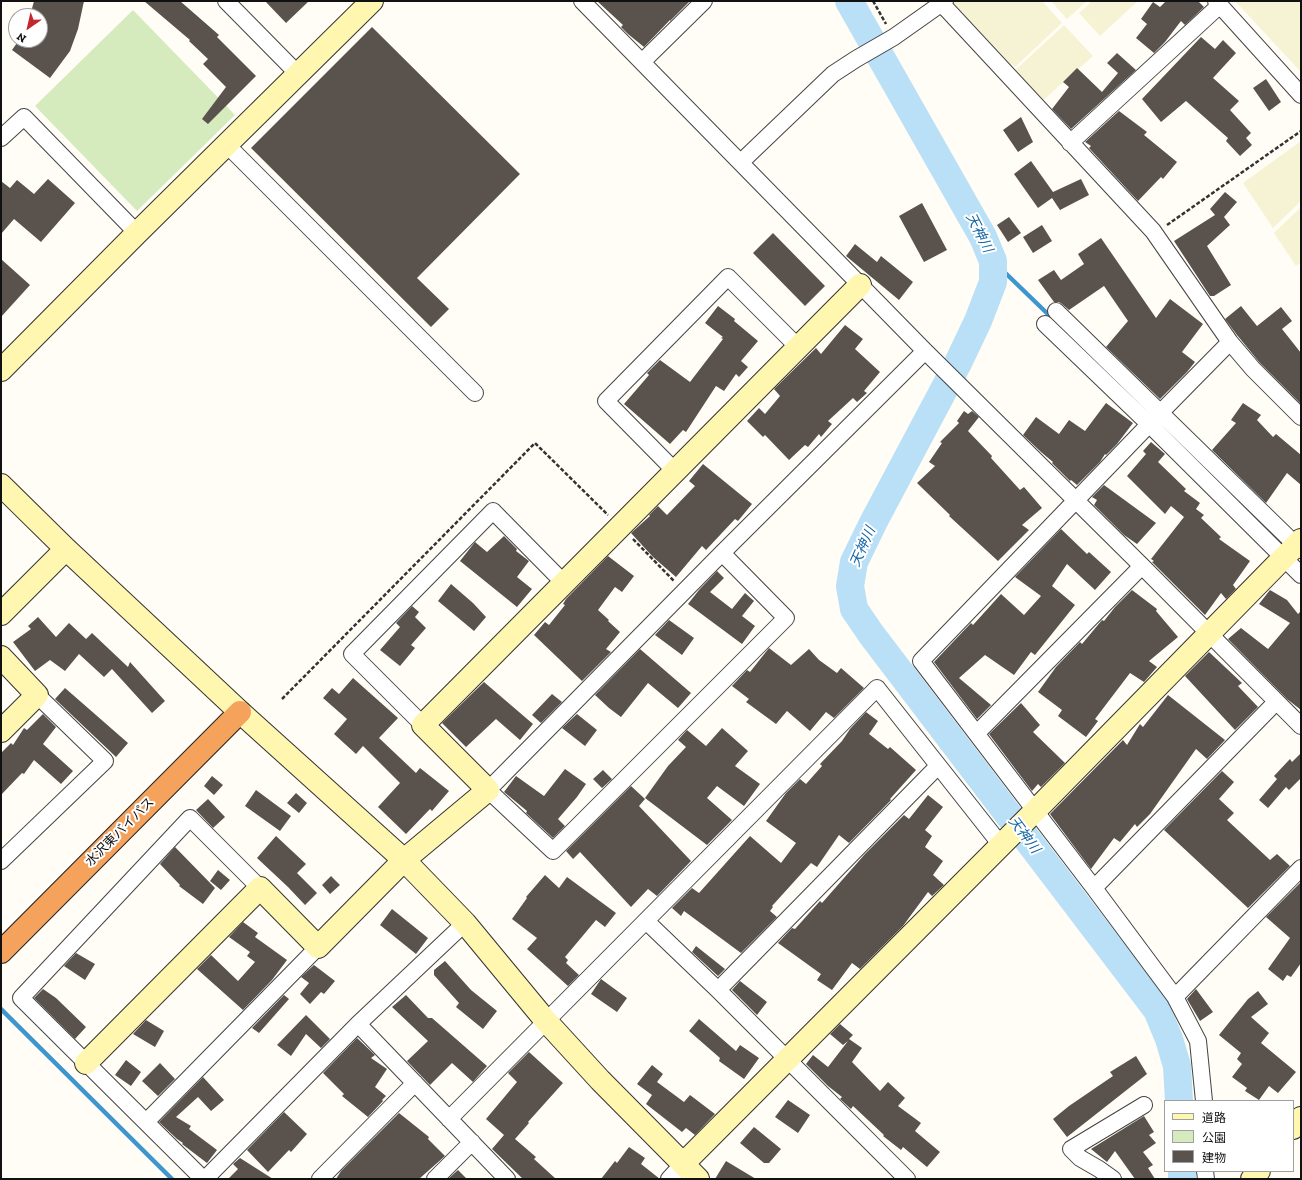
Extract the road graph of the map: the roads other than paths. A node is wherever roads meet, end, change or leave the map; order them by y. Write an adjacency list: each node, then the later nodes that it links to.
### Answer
1 (226, 1): 8 (street)
2 (372, 1): 8 (street)
3 (582, 1): 7 (street)
4 (704, 1): 7 (street)
5 (944, 3): 11 (street); 13 (street)
6 (1218, 3): 9 (street); 11 (street)
7 (642, 62): 13 (street)
8 (298, 74): 12 (street)
9 (1301, 95)
10 (1, 138): 14 (street)
11 (1070, 143): 18 (street)
12 (227, 145): 14 (street); 22 (street)
13 (741, 162): 15 (street)
14 (137, 233): 21 (street)
15 (860, 285): 19 (street); 20 (street)
16 (1056, 311): 23 (street)
17 (1045, 324): 25 (street)
18 (1230, 342): 23 (street); 24 (street)
19 (799, 348): 26 (street); 26 (street)
20 (924, 351): 28 (street); 31 (street)
21 (3, 363)
22 (475, 393)
23 (1161, 412): 25 (street); 29 (street)
24 (1301, 417)
25 (1149, 424): 28 (street); 29 (street)
26 (676, 472): 34 (street)
27 (1, 485): 30 (street)
28 (1075, 500): 32 (street); 44 (street)
29 (1295, 548): 33 (street); 36 (street)
30 (66, 549): 35 (street); 40 (street)
31 (722, 553): 46 (street); 46 (street)
32 (1142, 566): 36 (street); 44 (street)
33 (1301, 576)
34 (564, 583): 41 (street); 41 (street)
35 (1, 614)
36 (1210, 633): 39 (street); 47 (street)
37 (1, 657): 38 (street)
38 (37, 695): 43 (street); 49 (street)
39 (1276, 702): 42 (street); 53 (street)
40 (240, 712): 50 (street); 57 (highway, 水沢東バイパス)
41 (423, 725): 46 (street)
42 (1301, 726)
43 (1, 731)
44 (977, 733): 47 (street)
45 (938, 766): 48 (street); 54 (street); 58 (street)
46 (488, 790): 50 (street)
47 (1035, 811): 48 (street); 53 (street)
48 (1001, 845): 62 (street)
49 (1, 860)
50 (404, 860): 55 (street); 56 (street)
51 (1301, 868): 59 (street)
52 (260, 888): 56 (street); 63 (street); 63 (street)
53 (1094, 888): 59 (street)
54 (646, 921): 58 (street); 60 (street)
55 (465, 922): 60 (street); 61 (street)
56 (318, 947): 69 (street)
57 (1, 952)
58 (718, 990): 62 (street)
59 (1175, 997): 65 (street)
60 (546, 1021): 67 (street); 72 (street)
61 (358, 1024): 64 (street); 73 (street)
62 (787, 1060): 72 (street); 77 (street)
63 (86, 1063): 69 (street)
64 (415, 1083): 67 (street); 74 (street)
65 (1204, 1100)
66 (1144, 1105): 78 (street)
67 (449, 1118): 71 (street)
68 (1301, 1118): 70 (street)
69 (146, 1122): 73 (street)
70 (1294, 1127)
71 (472, 1142): 75 (street); 76 (street)
72 (683, 1174)
73 (204, 1179)
74 (320, 1179)
75 (435, 1179)
76 (507, 1179)
77 (907, 1179)
78 (1113, 1179)

